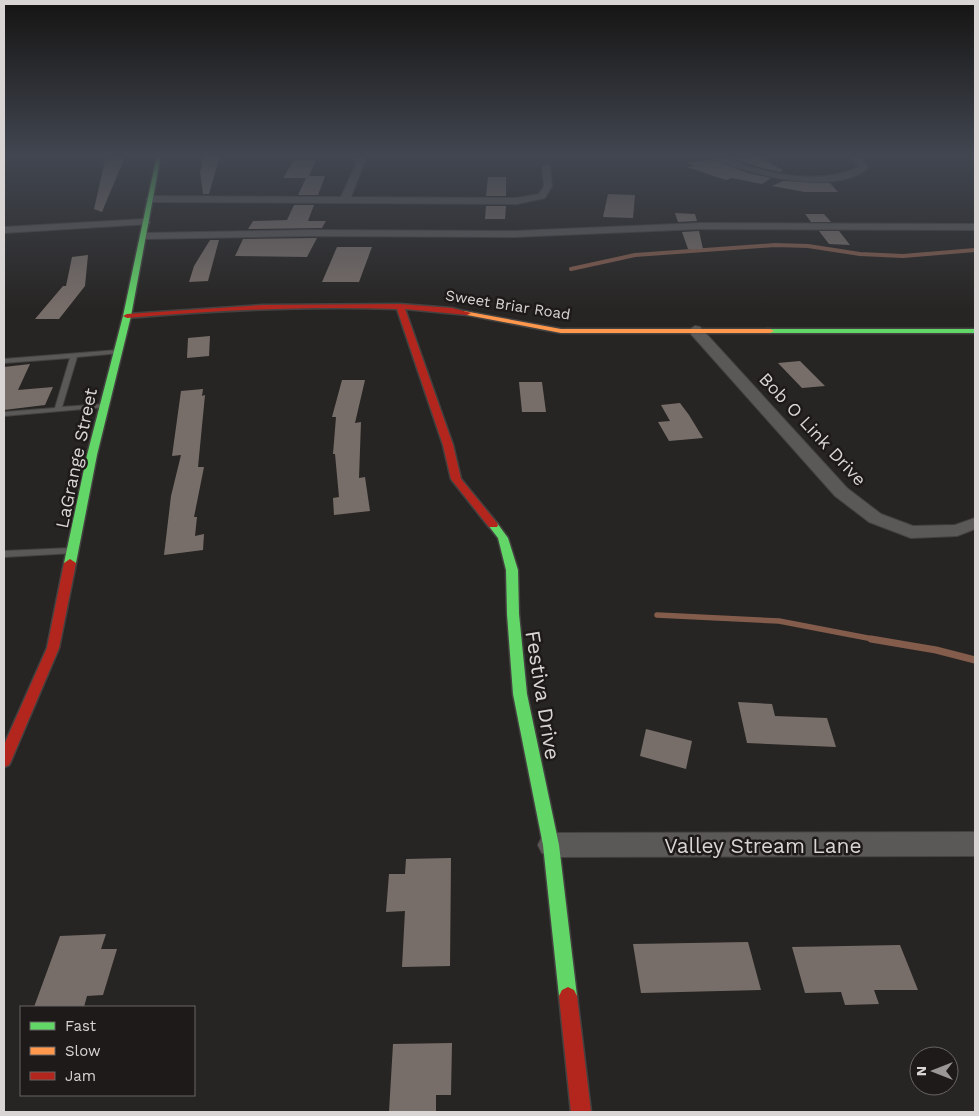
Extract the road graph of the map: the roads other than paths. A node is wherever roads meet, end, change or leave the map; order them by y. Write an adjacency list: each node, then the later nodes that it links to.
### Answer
1 (150, 207): 2 (street, LaGrange Street)
2 (145, 222): 4 (street); 5 (street, LaGrange Street)
3 (975, 227): 5 (street)
4 (4, 230)
5 (144, 236): 7 (street, LaGrange Street)
6 (400, 306): 7 (street, Sweet Briar Road); 8 (street, Sweet Briar Road); 21 (street, Festiva Drive)
7 (127, 316): 10 (street, LaGrange Street)
8 (695, 330): 9 (street, Sweet Briar Road); 16 (street, Bob O Link Drive)
9 (975, 331)
10 (118, 352): 11 (lane); 13 (street, LaGrange Street)
11 (74, 355): 12 (lane); 14 (lane)
12 (4, 361)
13 (104, 406): 14 (lane); 17 (street, LaGrange Street)
14 (58, 410): 15 (lane)
15 (4, 414)
16 (975, 523)
17 (74, 551): 18 (lane); 19 (street, LaGrange Street)
18 (4, 554)
19 (4, 761)
20 (975, 844): 21 (street, Valley Stream Lane)
21 (550, 845): 22 (street, Festiva Drive)
22 (581, 1112)

